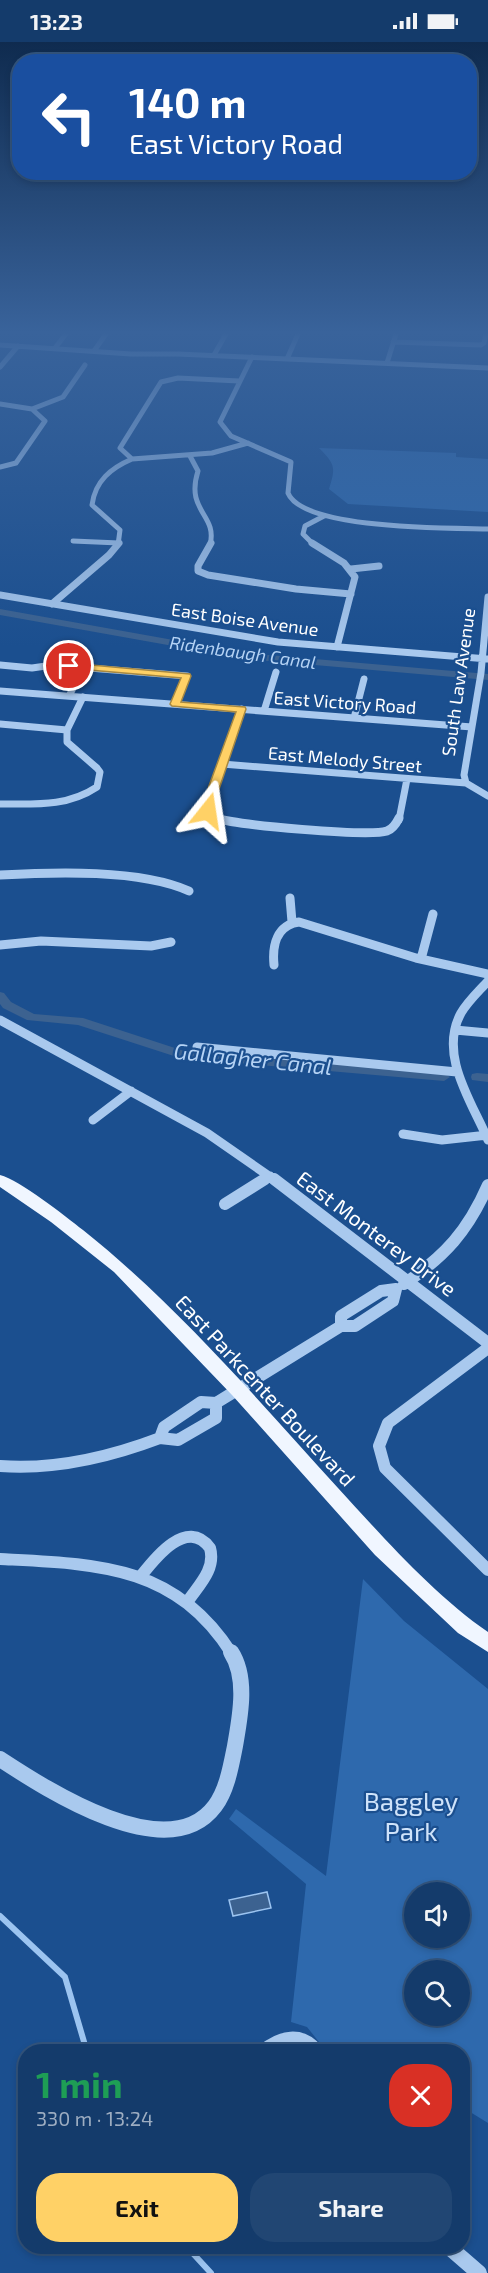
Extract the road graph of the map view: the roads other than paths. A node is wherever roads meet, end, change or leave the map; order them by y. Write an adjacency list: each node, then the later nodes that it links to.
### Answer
1 (33, 438): 7 (street)
2 (126, 438): 6 (street)
3 (236, 438): 4 (street)
4 (248, 443): 5 (street); 8 (street)
5 (190, 456): 6 (street); 14 (street)
6 (132, 459): 11 (street)
7 (0, 467)
8 (324, 516): 9 (street); 13 (street)
9 (488, 530)
10 (73, 541): 11 (street)
11 (119, 543): 17 (street)
12 (380, 566): 13 (street)
13 (351, 569): 14 (street)
14 (351, 594): 20 (street)
15 (0, 595): 17 (street, East Boise Avenue)
16 (488, 597): 18 (street, South Law Avenue)
17 (52, 604): 20 (street, East Boise Avenue)
18 (486, 626): 19 (street, South Law Avenue)
19 (486, 635): 21 (street, South Law Avenue)
20 (337, 646): 21 (street, East Boise Avenue)
21 (485, 658): 27 (street, South Law Avenue)
22 (0, 665): 23 (street)
23 (84, 667): 29 (street); 31 (street)
24 (276, 672): 33 (street)
25 (364, 679): 34 (street)
26 (0, 691): 29 (street, East Victory Road)
27 (477, 691): 28 (street); 36 (street, South Law Avenue)
28 (488, 692)
29 (69, 696): 30 (street, East Victory Road)
30 (83, 697): 31 (street, East Victory Road); 37 (street)
31 (175, 704): 32 (street, East Victory Road)
32 (242, 709): 33 (street, East Victory Road); 38 (street)
33 (264, 711): 34 (street, East Victory Road)
34 (354, 718): 36 (street, East Victory Road)
35 (0, 724): 37 (street)
36 (472, 727): 40 (street, South Law Avenue)
37 (67, 730): 42 (street)
38 (222, 764): 39 (street, East Melody Street); 39 (street)
39 (407, 779): 40 (street, East Melody Street)
40 (466, 783): 41 (street, South Law Avenue)
41 (488, 796)
42 (0, 804)
43 (0, 875): 44 (street)
44 (189, 891)
45 (290, 898): 47 (street)
46 (433, 914): 50 (street)
47 (292, 922): 50 (street); 51 (street)
48 (171, 942): 49 (street)
49 (0, 945)
50 (421, 959): 52 (street)
51 (274, 965)
52 (488, 974)
53 (488, 981): 55 (street)
54 (3, 1026): 59 (street, East Monterey Drive)
55 (454, 1030): 56 (street); 58 (street)
56 (488, 1033)
57 (197, 1047): 58 (street)
58 (457, 1072): 62 (street)
59 (131, 1091): 60 (street); 63 (street, East Monterey Drive)
60 (93, 1120)
61 (403, 1134): 62 (street)
62 (487, 1137)
63 (270, 1176): 66 (street, East Monterey Drive); 67 (street, East Monterey Drive)
64 (0, 1180): 70 (main road, East Parkcenter Boulevard)
65 (488, 1185): 67 (street)
66 (225, 1204)
67 (409, 1280): 68 (street, East Monterey Drive); 70 (street)
68 (488, 1343)
69 (488, 1348): 75 (street)
70 (238, 1390): 71 (street); 78 (main road, East Parkcenter Boulevard)
71 (216, 1403): 72 (street); 72 (street)
72 (160, 1438): 73 (street)
73 (0, 1467)
74 (0, 1559): 76 (street)
75 (488, 1570)
76 (141, 1576): 77 (street); 77 (street)
77 (188, 1601): 79 (street)
78 (488, 1643)
79 (0, 1759)
80 (272, 2044): 81 (street)
81 (310, 2044)
82 (457, 2254): 83 (street)
83 (479, 2273)

